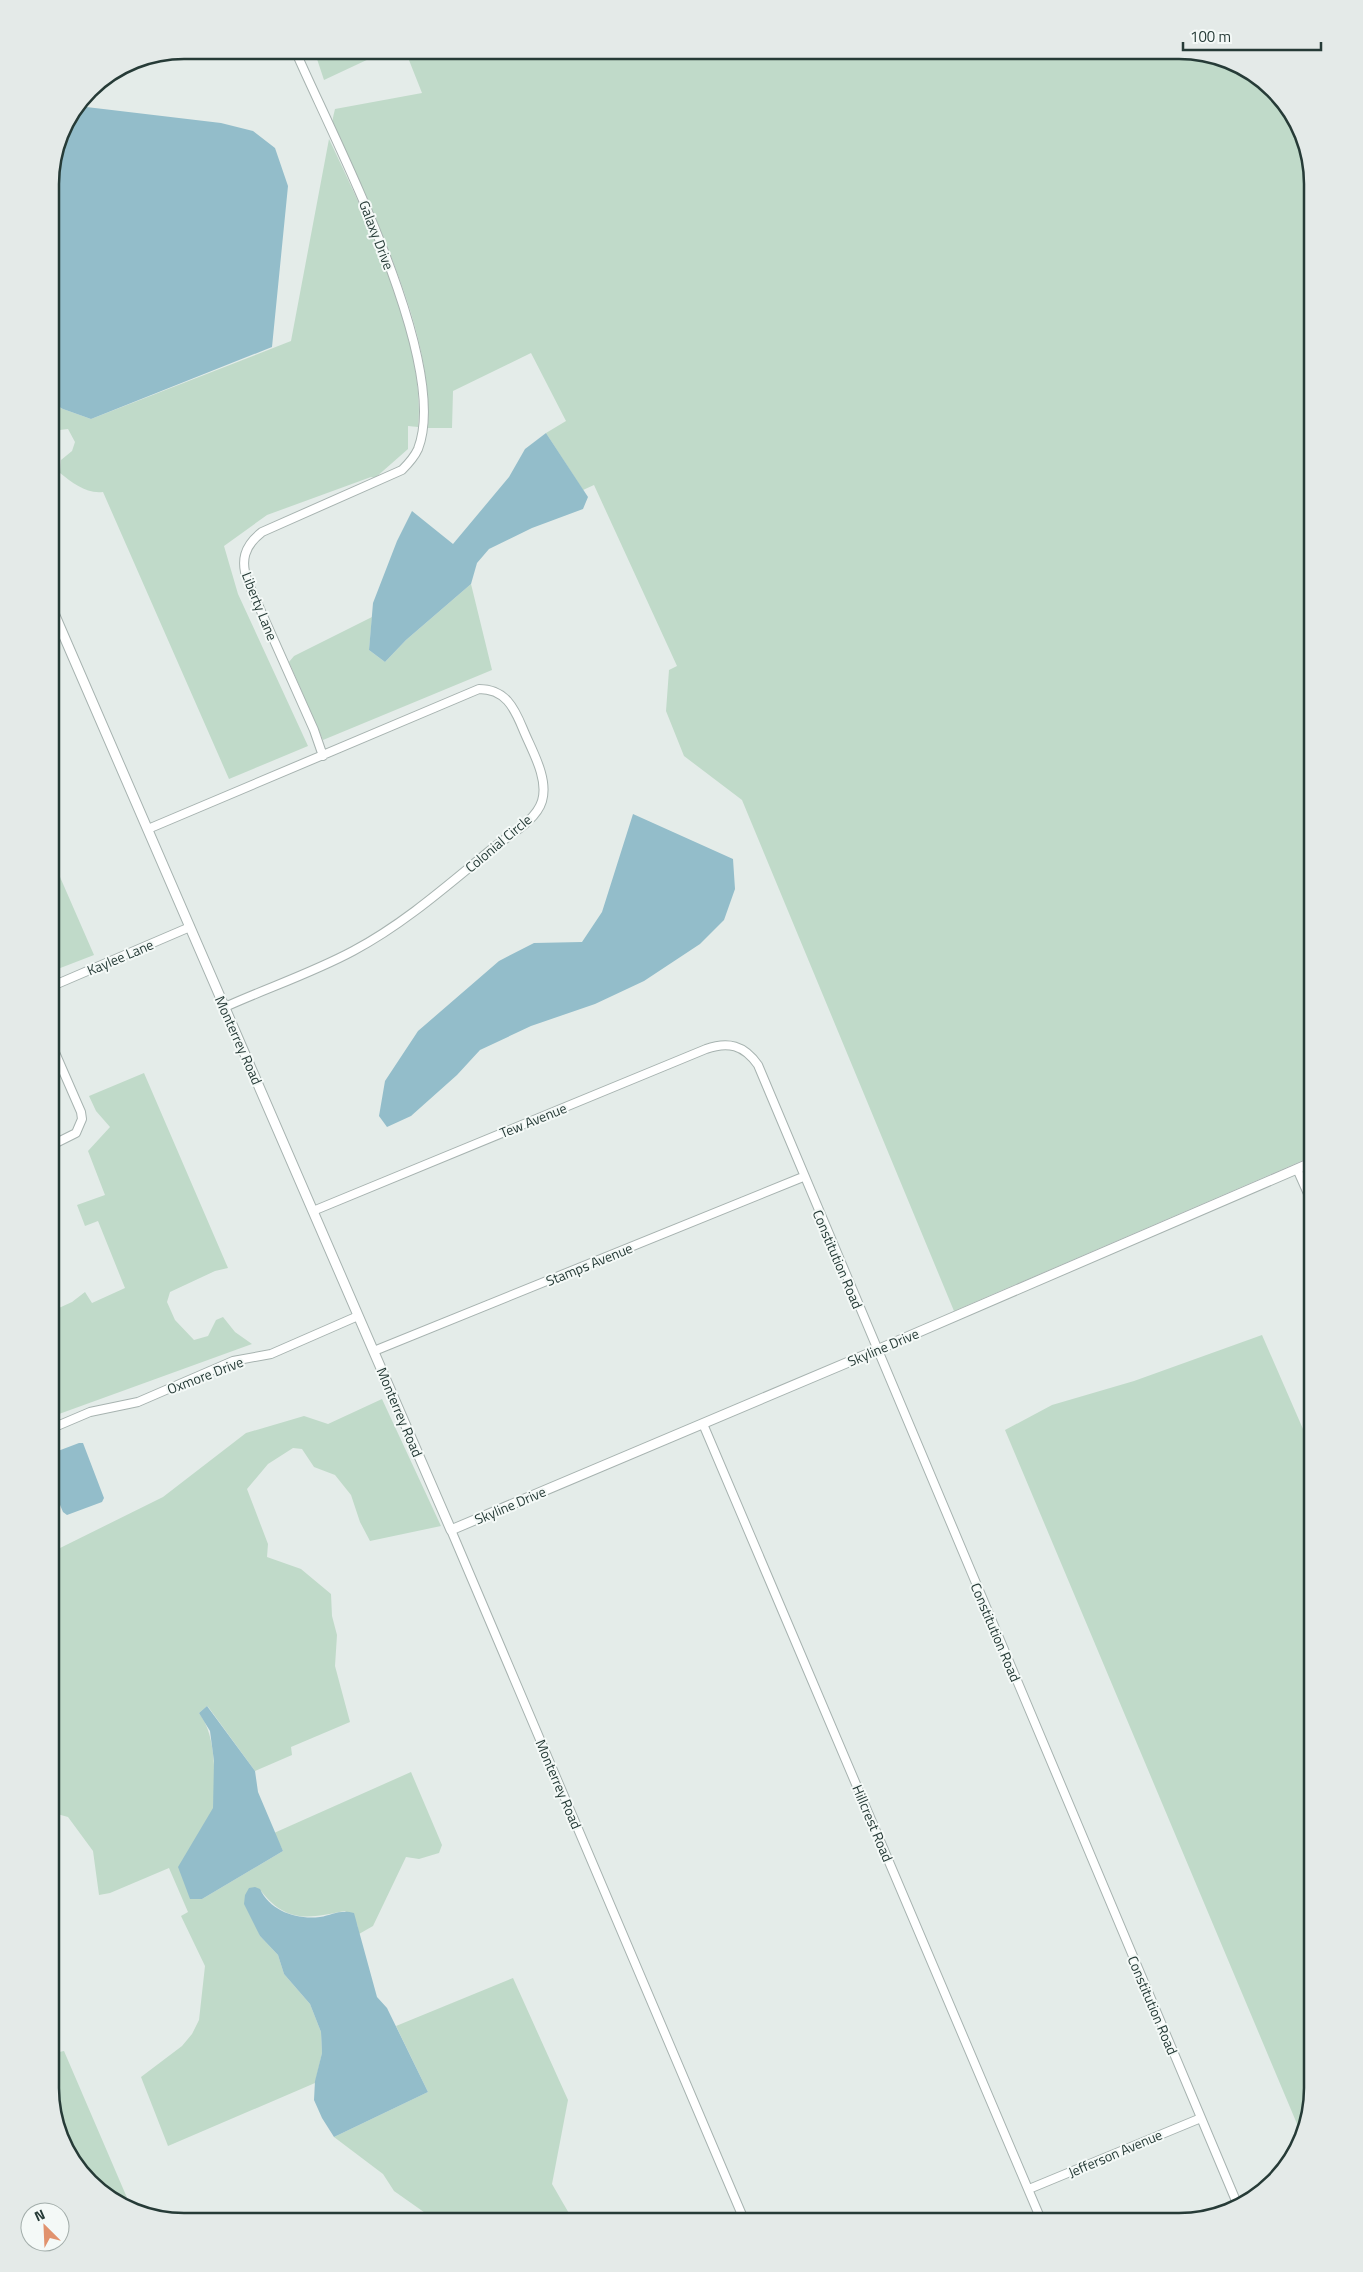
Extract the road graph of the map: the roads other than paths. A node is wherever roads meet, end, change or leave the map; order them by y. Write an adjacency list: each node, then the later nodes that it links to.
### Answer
1 (299, 59): 2 (street, Galaxy Drive)
2 (422, 430): 4 (street, Liberty Lane)
3 (59, 625): 5 (street, Monterrey Road)
4 (323, 756): 5 (street, Colonial Circle); 8 (street, Colonial Circle)
5 (148, 829): 6 (street, Monterrey Road)
6 (190, 927): 7 (street, Kaylee Lane); 8 (street, Monterrey Road)
7 (59, 983)
8 (225, 1007): 16 (street, Monterrey Road)
9 (752, 1056): 14 (street, Constitution Road); 16 (street, Tew Avenue)
10 (59, 1062): 11 (street)
11 (59, 1142)
12 (1304, 1166): 13 (street, Skyline Drive)
13 (1298, 1169): 15 (street); 18 (street, Skyline Drive)
14 (803, 1176): 18 (street, Constitution Road); 19 (street, Stamps Avenue)
15 (1304, 1183)
16 (313, 1210): 17 (street, Monterrey Road)
17 (358, 1316): 19 (street, Monterrey Road); 21 (street, Oxmore Drive)
18 (877, 1350): 20 (street, Skyline Drive); 23 (street, Constitution Road)
19 (374, 1351): 22 (street, Monterrey Road)
20 (703, 1424): 22 (street, Skyline Drive); 24 (street, Hillcrest Road)
21 (59, 1426)
22 (451, 1530): 26 (street, Monterrey Road)
23 (1201, 2118): 24 (street, Jefferson Avenue); 25 (street, Constitution Road)
24 (1029, 2189): 27 (street, Hillcrest Road)
25 (1236, 2200)
26 (741, 2213)
27 (1038, 2213)

